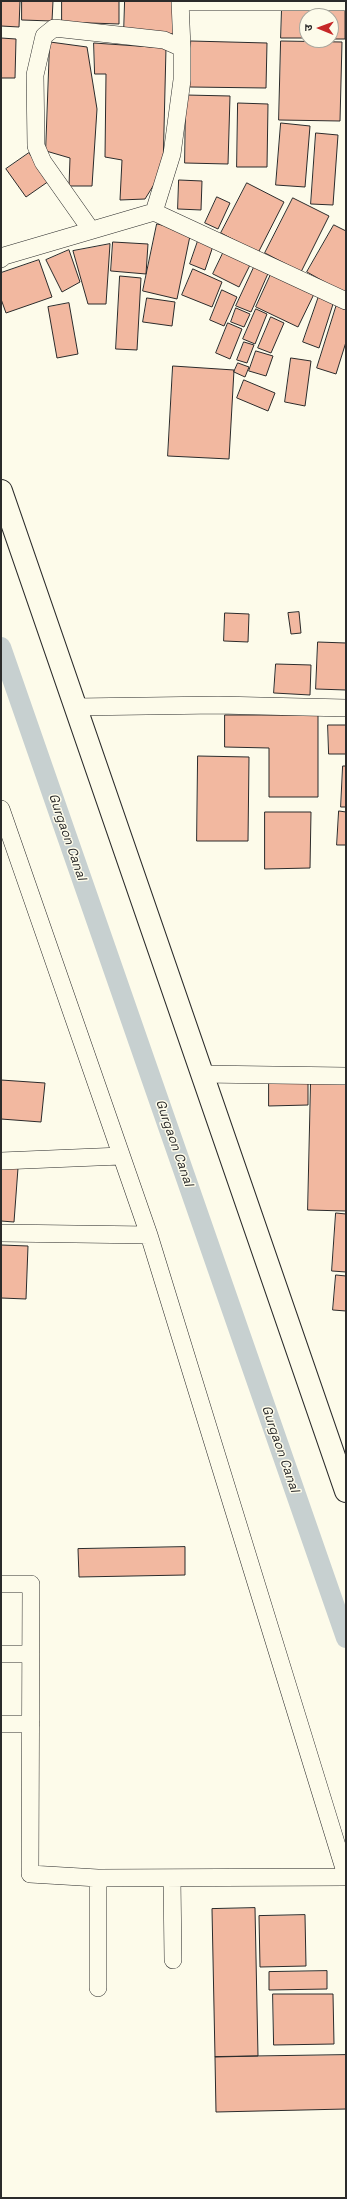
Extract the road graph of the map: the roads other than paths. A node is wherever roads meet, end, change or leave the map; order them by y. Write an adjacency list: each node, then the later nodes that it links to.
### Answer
1 (180, 1): 2 (street); 3 (street)
2 (345, 2)
3 (182, 48): 4 (street); 5 (street)
4 (154, 212): 5 (street); 7 (street)
5 (91, 230): 6 (street)
6 (1, 259)
7 (346, 302)
8 (1, 491): 9 (street)
9 (75, 708): 10 (street); 12 (street)
10 (346, 708)
11 (1, 809): 14 (street)
12 (201, 1074): 13 (street); 18 (street)
13 (346, 1076)
14 (121, 1156): 15 (street); 17 (street)
15 (1, 1161)
16 (1, 1233): 17 (street)
17 (149, 1235): 25 (street)
18 (342, 1469): 19 (street)
19 (346, 1491)
20 (1, 1584): 22 (street)
21 (1, 1654): 22 (street)
22 (31, 1654): 24 (street)
23 (1, 1724): 24 (street)
24 (31, 1724): 26 (street)
25 (346, 1876): 27 (street)
26 (98, 1878): 27 (street); 29 (street)
27 (172, 1878): 28 (street)
28 (173, 1960)
29 (98, 1988)

